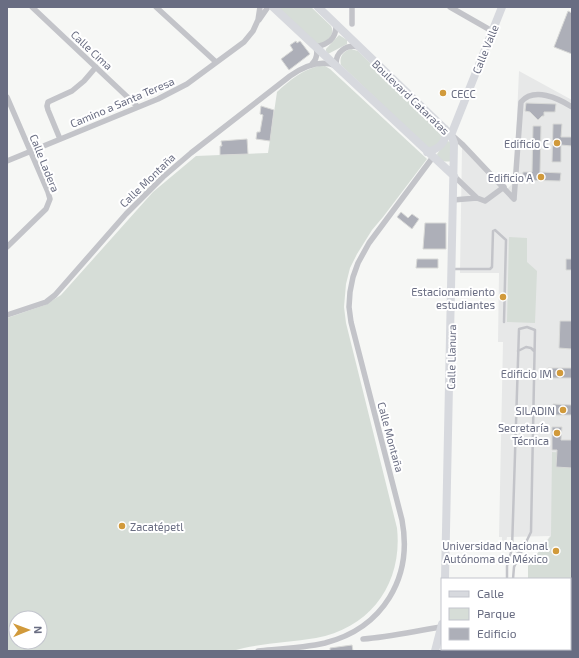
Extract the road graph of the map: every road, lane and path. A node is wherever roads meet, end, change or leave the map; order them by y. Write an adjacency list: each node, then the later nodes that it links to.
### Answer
1 (32, 7): 19 (street, Calle Cima)
2 (260, 7): 10 (street, Camino a Santa Teresa)
3 (268, 7): 10 (street)
4 (273, 7): 14 (street)
5 (318, 7): 12 (street, Boulevard Cataratas)
6 (352, 7): 11 (street)
7 (450, 7): 13 (street)
8 (502, 7): 13 (street, Calle Valle)
9 (159, 8): 16 (street)
10 (258, 20): 16 (street, Camino a Santa Teresa)
11 (352, 24)
12 (336, 26): 14 (street); 15 (street, Boulevard Cataratas)
13 (492, 31): 23 (street, Calle Valle)
14 (316, 47): 17 (street); 18 (street)
15 (359, 47): 18 (street); 23 (street, Boulevard Cataratas)
16 (216, 62): 21 (street, Camino a Santa Teresa)
17 (311, 65): 18 (street, Calle Montaña); 34 (street, Calle Montaña)
18 (336, 66): 26 (street)
19 (96, 67): 21 (street, Calle Cima); 24 (street)
20 (7, 97): 25 (street, Calle Ladera)
21 (138, 107): 24 (street, Camino a Santa Teresa)
22 (572, 107): 29 (street, Boulevard Cataratas)
23 (448, 132): 26 (street, Calle Valle); 28 (street, Calle Llanura); 29 (street, Boulevard Cataratas)
24 (60, 139): 25 (street, Camino a Santa Teresa)
25 (30, 151): 27 (street, Camino a Santa Teresa); 32 (street, Calle Ladera)
26 (430, 155): 28 (street); 46 (street, Calle Montaña)
27 (7, 161)
28 (454, 176): 30 (street); 31 (street, Calle Llanura)
29 (504, 187): 30 (street)
30 (477, 198): 31 (street)
31 (453, 200): 33 (street, Calle Llanura)
32 (7, 247)
33 (453, 269): 35 (lane); 40 (street, Calle Llanura)
34 (7, 315)
35 (504, 322)
36 (518, 351): 37 (lane); 37 (lane); 38 (lane)
37 (534, 352): 39 (lane)
38 (512, 549): 39 (lane); 41 (lane)
39 (521, 553): 42 (lane)
40 (445, 578)
41 (507, 578)
42 (513, 578)
43 (441, 626): 45 (street)
44 (441, 630): 47 (street)
45 (363, 639)
46 (258, 651)
47 (435, 651)

